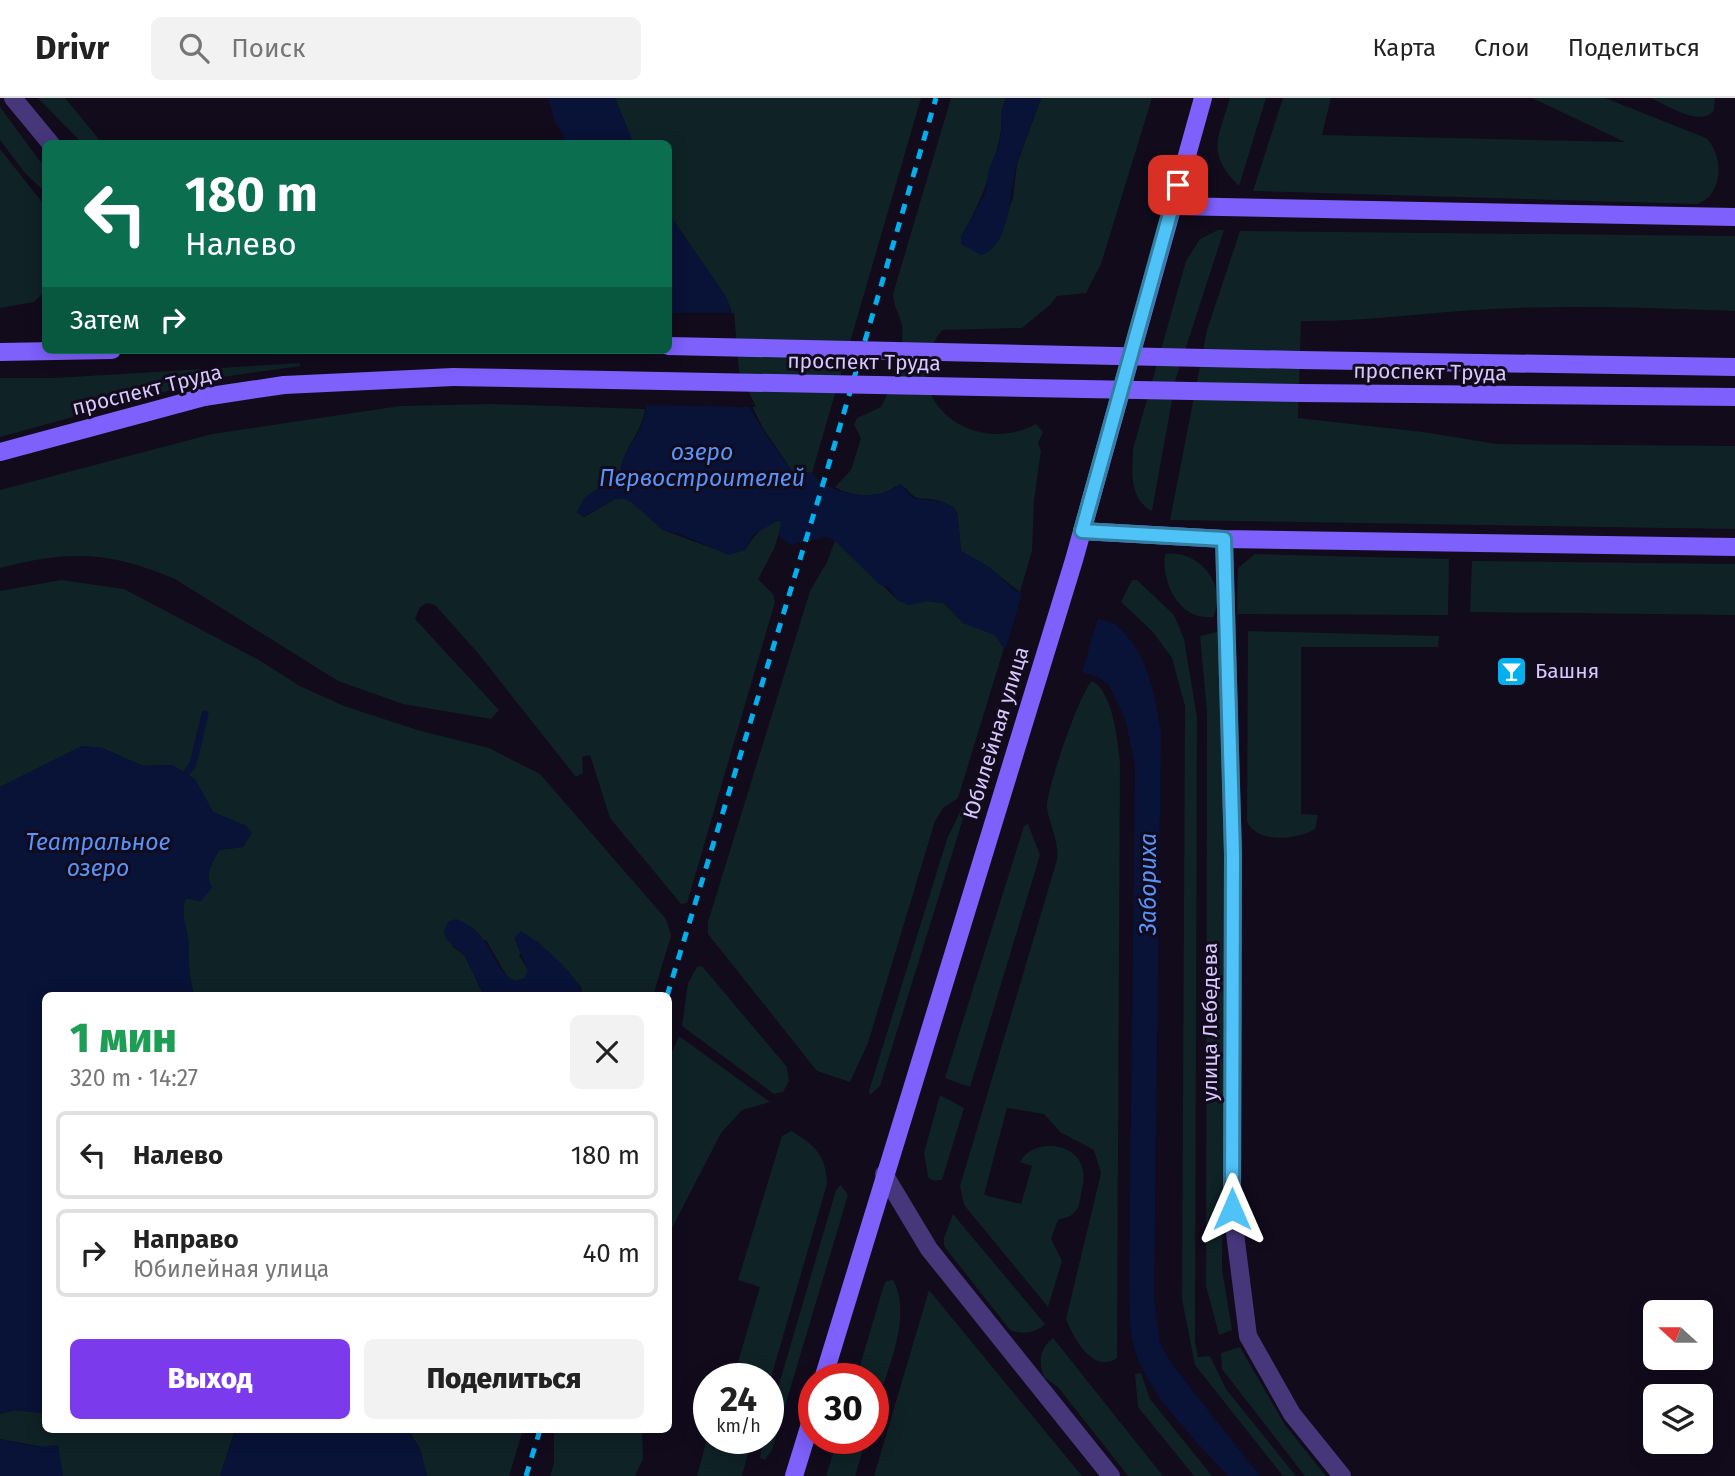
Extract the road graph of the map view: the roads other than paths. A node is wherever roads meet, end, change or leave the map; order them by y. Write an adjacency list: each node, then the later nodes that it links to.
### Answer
1 (13, 98): 3 (street)
2 (1203, 98): 4 (main road, Юбилейная улица)
3 (48, 140)
4 (1172, 206): 5 (main road); 13 (main road, Юбилейная улица)
5 (1735, 217)
6 (42, 341): 9 (street)
7 (672, 346): 10 (main road, проспект Труда, bridge)
8 (42, 351): 9 (main road)
9 (9, 352)
10 (1735, 367)
11 (1735, 397): 12 (main road, проспект Труда, bridge)
12 (0, 452)
13 (1082, 531): 14 (main road); 16 (main road, Юбилейная улица)
14 (1224, 539): 15 (main road); 21 (street, улица Лебедева)
15 (1735, 547)
16 (884, 1174): 17 (main road, Юбилейная улица); 20 (street)
17 (828, 1363)
18 (801, 1454): 19 (main road)
19 (794, 1476)
20 (1111, 1476)
21 (1342, 1476)

